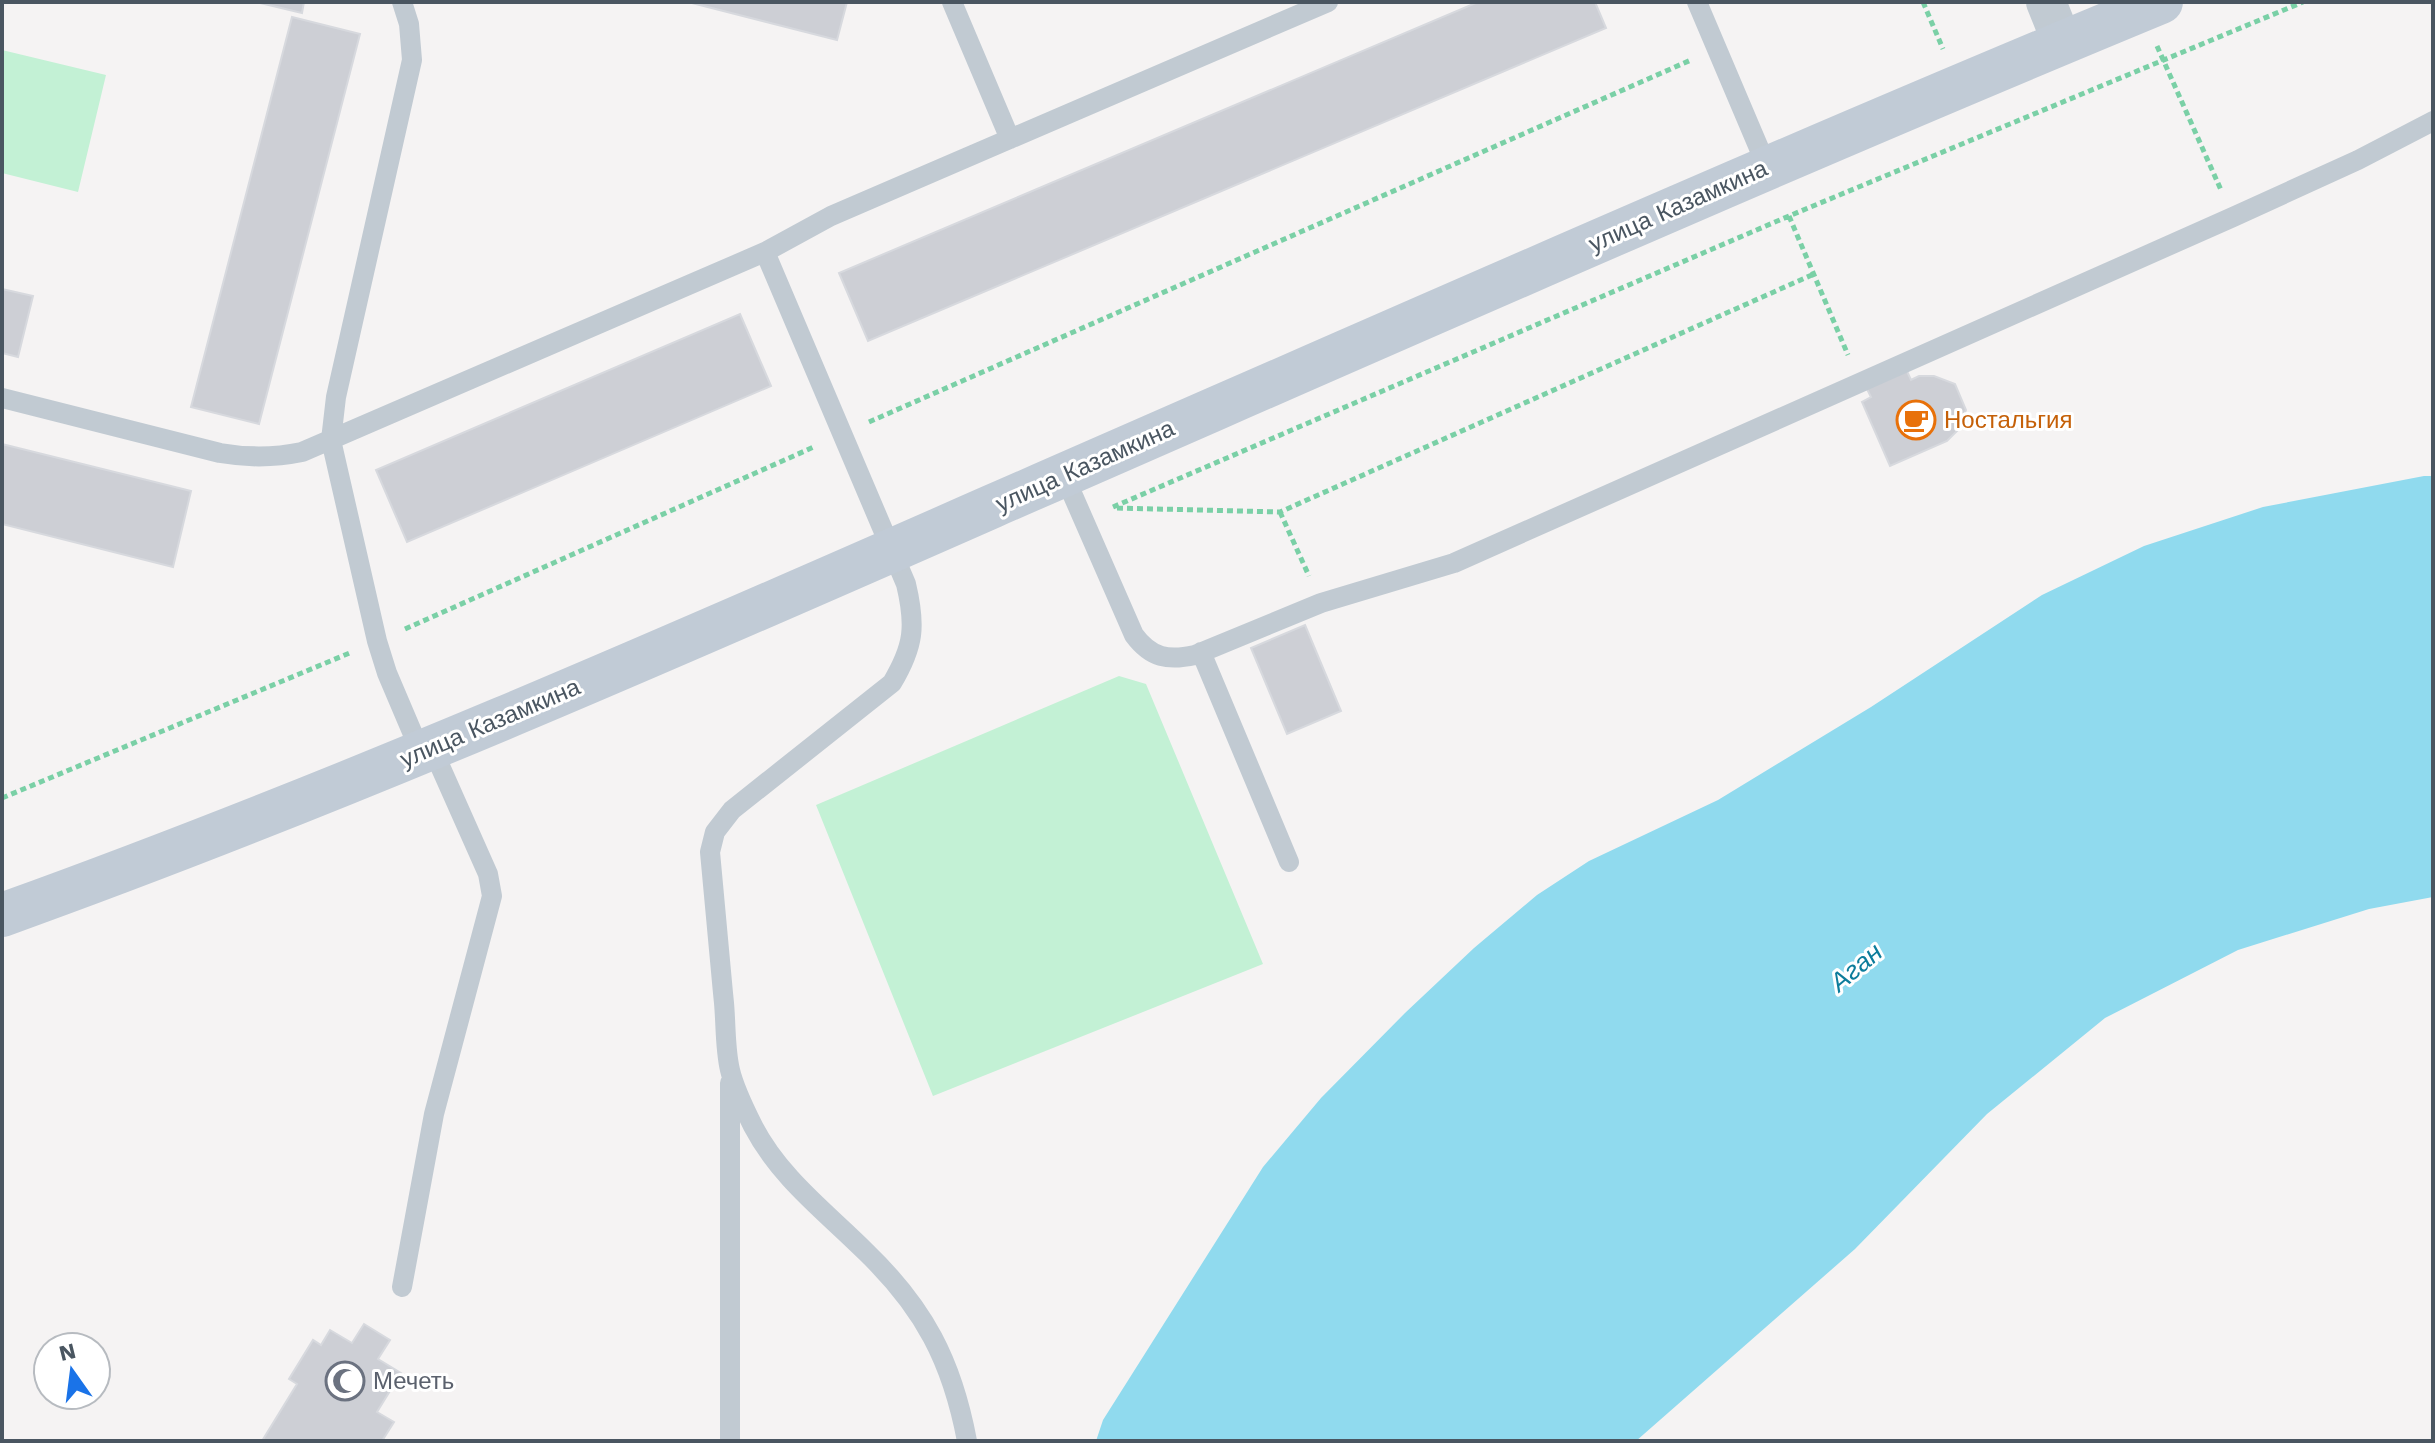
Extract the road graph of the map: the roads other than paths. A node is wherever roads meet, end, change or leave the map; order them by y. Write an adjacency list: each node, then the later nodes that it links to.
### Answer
1 (402, 2): 13 (lane)
2 (952, 2): 9 (lane)
3 (1328, 2): 9 (lane)
4 (1697, 2): 10 (lane)
5 (2046, 2): 7 (street)
6 (2161, 2): 7 (main road, улица Казамкина)
7 (2062, 42): 10 (main road, улица Казамкина)
8 (2433, 121): 16 (lane)
9 (1010, 139): 11 (lane)
10 (1767, 167): 14 (main road, улица Казамкина)
11 (765, 252): 13 (lane); 15 (lane)
12 (2, 398): 13 (lane)
13 (331, 440): 17 (lane)
14 (1071, 491): 15 (main road, улица Казамкина); 16 (lane)
15 (893, 550): 17 (main road, улица Казамкина); 20 (lane)
16 (1201, 652): 18 (lane)
17 (426, 751): 19 (main road, улица Казамкина); 21 (lane)
18 (1289, 862)
19 (2, 915)
20 (730, 1071): 22 (lane); 23 (lane)
21 (402, 1287)
22 (730, 1441)
23 (967, 1441)

